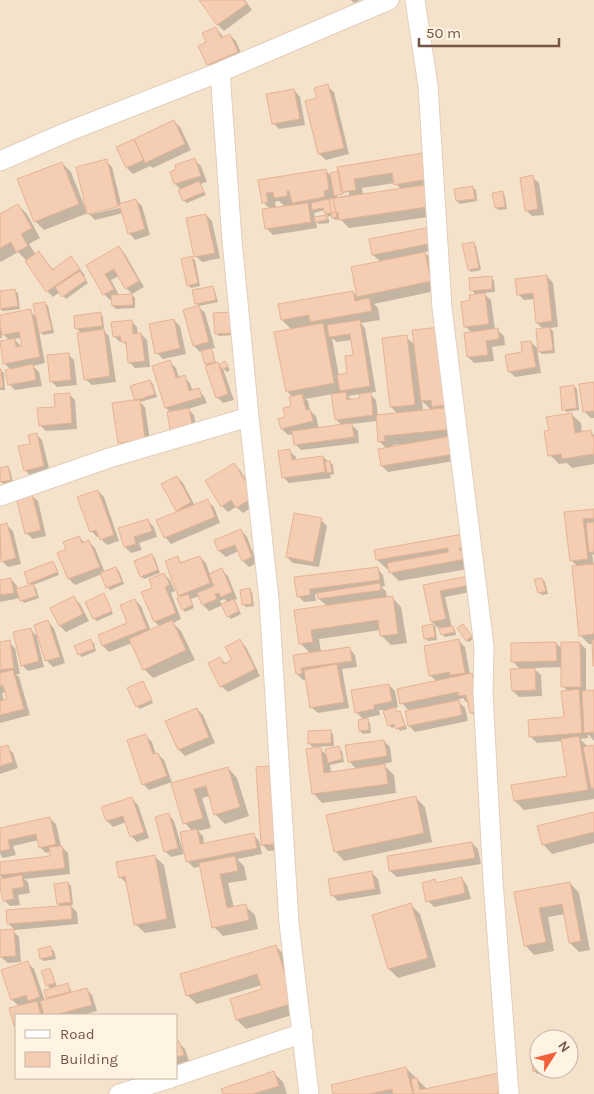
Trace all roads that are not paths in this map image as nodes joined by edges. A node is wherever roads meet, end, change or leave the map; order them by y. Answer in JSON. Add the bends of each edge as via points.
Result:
{"nodes":[{"id":1,"x":389,"y":0,"type":"edge"},
{"id":2,"x":416,"y":0,"type":"edge"},
{"id":3,"x":220,"y":72,"type":"junction"},
{"id":4,"x":0,"y":161,"type":"edge"},
{"id":5,"x":249,"y":417,"type":"junction"},
{"id":6,"x":0,"y":496,"type":"edge"},
{"id":7,"x":303,"y":1034,"type":"junction"},
{"id":8,"x":178,"y":1075,"type":"edge"},
{"id":9,"x":168,"y":1079,"type":"edge"},
{"id":10,"x":119,"y":1094,"type":"edge"},
{"id":11,"x":309,"y":1094,"type":"edge"},
{"id":12,"x":509,"y":1094,"type":"edge"}],
"edges":[{"from":1,"to":3,"type":"street"},
{"from":2,"to":12,"type":"street","via":[[428,86],[442,308],[484,647],[483,692],[493,881]]},
{"from":3,"to":4,"type":"street"},
{"from":3,"to":5,"type":"street"},
{"from":5,"to":6,"type":"street","via":[[109,458]]},
{"from":5,"to":7,"type":"street","via":[[269,599],[290,923]]},
{"from":7,"to":8,"type":"street"},
{"from":7,"to":11,"type":"street"},
{"from":9,"to":10,"type":"street"}]}
